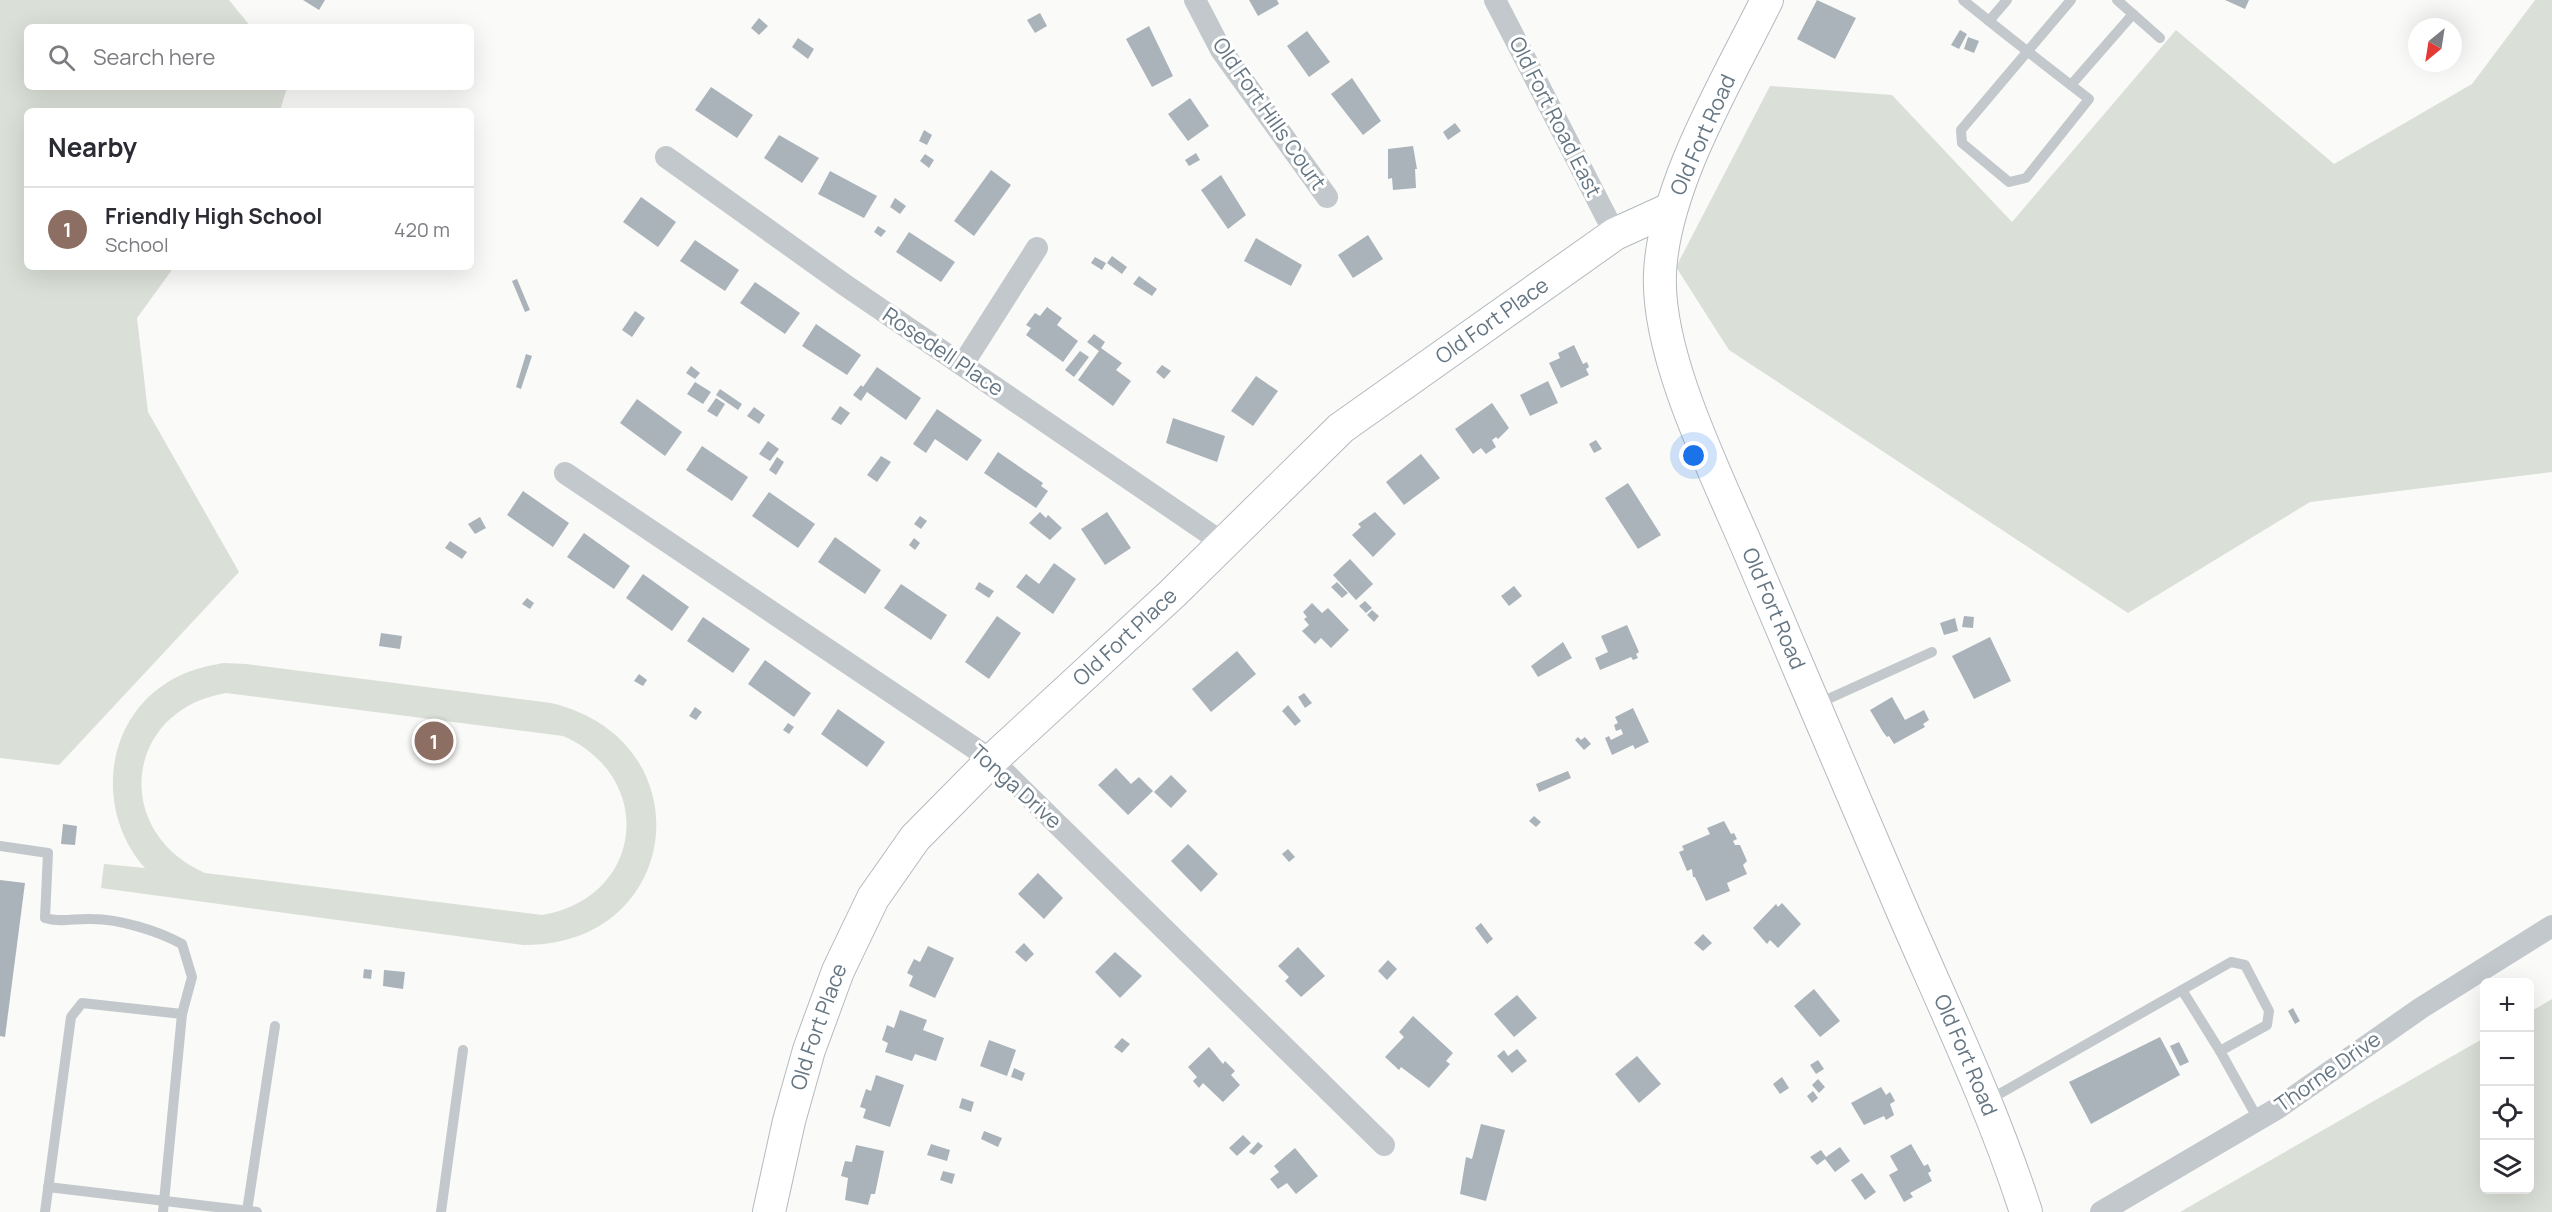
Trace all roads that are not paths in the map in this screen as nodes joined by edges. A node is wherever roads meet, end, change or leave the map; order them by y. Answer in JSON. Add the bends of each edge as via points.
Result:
{"nodes":[{"id":1,"x":1195,"y":0,"type":"edge"},
{"id":2,"x":1495,"y":0,"type":"edge"},
{"id":3,"x":1767,"y":0,"type":"edge"},
{"id":4,"x":1964,"y":0,"type":"edge"},
{"id":5,"x":2007,"y":0,"type":"edge"},
{"id":6,"x":2071,"y":0,"type":"edge"},
{"id":7,"x":2117,"y":0,"type":"edge"},
{"id":8,"x":2133,"y":14,"type":"junction"},
{"id":9,"x":1989,"y":21,"type":"junction"},
{"id":10,"x":2160,"y":38,"type":"dead end"},
{"id":11,"x":2027,"y":50,"type":"junction"},
{"id":12,"x":2071,"y":85,"type":"junction"},
{"id":13,"x":666,"y":157,"type":"dead end"},
{"id":14,"x":1327,"y":196,"type":"dead end"},
{"id":15,"x":1671,"y":209,"type":"junction"},
{"id":16,"x":1615,"y":234,"type":"junction"},
{"id":17,"x":1037,"y":248,"type":"dead end"},
{"id":18,"x":963,"y":364,"type":"junction"},
{"id":19,"x":565,"y":473,"type":"dead end"},
{"id":20,"x":1223,"y":543,"type":"junction"},
{"id":21,"x":1932,"y":652,"type":"dead end"},
{"id":22,"x":1814,"y":705,"type":"junction"},
{"id":23,"x":992,"y":760,"type":"junction"},
{"id":24,"x":0,"y":846,"type":"edge"},
{"id":25,"x":2552,"y":926,"type":"edge"},
{"id":26,"x":2182,"y":990,"type":"junction"},
{"id":27,"x":182,"y":1014,"type":"junction"},
{"id":28,"x":275,"y":1026,"type":"dead end"},
{"id":29,"x":463,"y":1050,"type":"dead end"},
{"id":30,"x":2220,"y":1051,"type":"junction"},
{"id":31,"x":1984,"y":1103,"type":"junction"},
{"id":32,"x":2258,"y":1119,"type":"junction"},
{"id":33,"x":1384,"y":1145,"type":"dead end"},
{"id":34,"x":48,"y":1186,"type":"junction"},
{"id":35,"x":164,"y":1206,"type":"edge"},
{"id":36,"x":252,"y":1211,"type":"edge"},
{"id":37,"x":45,"y":1212,"type":"edge"},
{"id":38,"x":441,"y":1212,"type":"edge"},
{"id":39,"x":769,"y":1212,"type":"edge"},
{"id":40,"x":2026,"y":1212,"type":"edge"},
{"id":41,"x":2101,"y":1212,"type":"edge"}],
"edges":[{"from":1,"to":14,"type":"street","name":"Old Fort Hills Court","via":[[1221,51]]},
{"from":2,"to":16,"type":"street","name":"Old Fort Road East"},
{"from":3,"to":15,"type":"street","name":"Old Fort Road","via":[[1687,166]]},
{"from":4,"to":9,"type":"lane"},
{"from":5,"to":9,"type":"lane"},
{"from":6,"to":11,"type":"lane"},
{"from":7,"to":8,"type":"lane"},
{"from":8,"to":10,"type":"lane"},
{"from":8,"to":12,"type":"lane"},
{"from":9,"to":11,"type":"lane"},
{"from":11,"to":12,"type":"lane"},
{"from":11,"to":12,"type":"lane","via":[[1961,130],[1962,144],[2009,182],[2026,178],[2089,99]]},
{"from":13,"to":18,"type":"street","name":"Rosedell Place"},
{"from":15,"to":16,"type":"street","name":"Old Fort Place"},
{"from":15,"to":22,"type":"street","name":"Old Fort Road","via":[[1660,272],[1662,314],[1670,352],[1691,412]]},
{"from":16,"to":20,"type":"street","name":"Old Fort Place","via":[[1341,428]]},
{"from":17,"to":18,"type":"street"},
{"from":18,"to":20,"type":"street","name":"Rosedell Place"},
{"from":19,"to":23,"type":"street","name":"Tonga Drive"},
{"from":20,"to":23,"type":"street","name":"Old Fort Place"},
{"from":21,"to":22,"type":"lane"},
{"from":22,"to":31,"type":"street","name":"Old Fort Road"},
{"from":23,"to":33,"type":"street","name":"Tonga Drive"},
{"from":23,"to":39,"type":"street","name":"Old Fort Place","via":[[915,838],[873,898],[838,971],[808,1050]]},
{"from":24,"to":27,"type":"lane","via":[[48,854],[45,918],[94,919],[160,933],[182,944],[192,977]]},
{"from":25,"to":32,"type":"street","name":"Thorne Drive","via":[[2421,1008]]},
{"from":26,"to":30,"type":"lane"},
{"from":26,"to":30,"type":"lane","via":[[2231,962],[2245,964],[2270,1011],[2267,1025]]},
{"from":26,"to":31,"type":"lane"},
{"from":27,"to":34,"type":"lane","via":[[82,1003],[71,1017]]},
{"from":27,"to":35,"type":"lane"},
{"from":28,"to":36,"type":"lane"},
{"from":29,"to":38,"type":"lane"},
{"from":30,"to":32,"type":"lane"},
{"from":31,"to":40,"type":"street","name":"Old Fort Road"},
{"from":32,"to":41,"type":"street","name":"Thorne Drive"},
{"from":34,"to":35,"type":"lane"},
{"from":34,"to":37,"type":"lane"},
{"from":35,"to":36,"type":"lane"}]}
